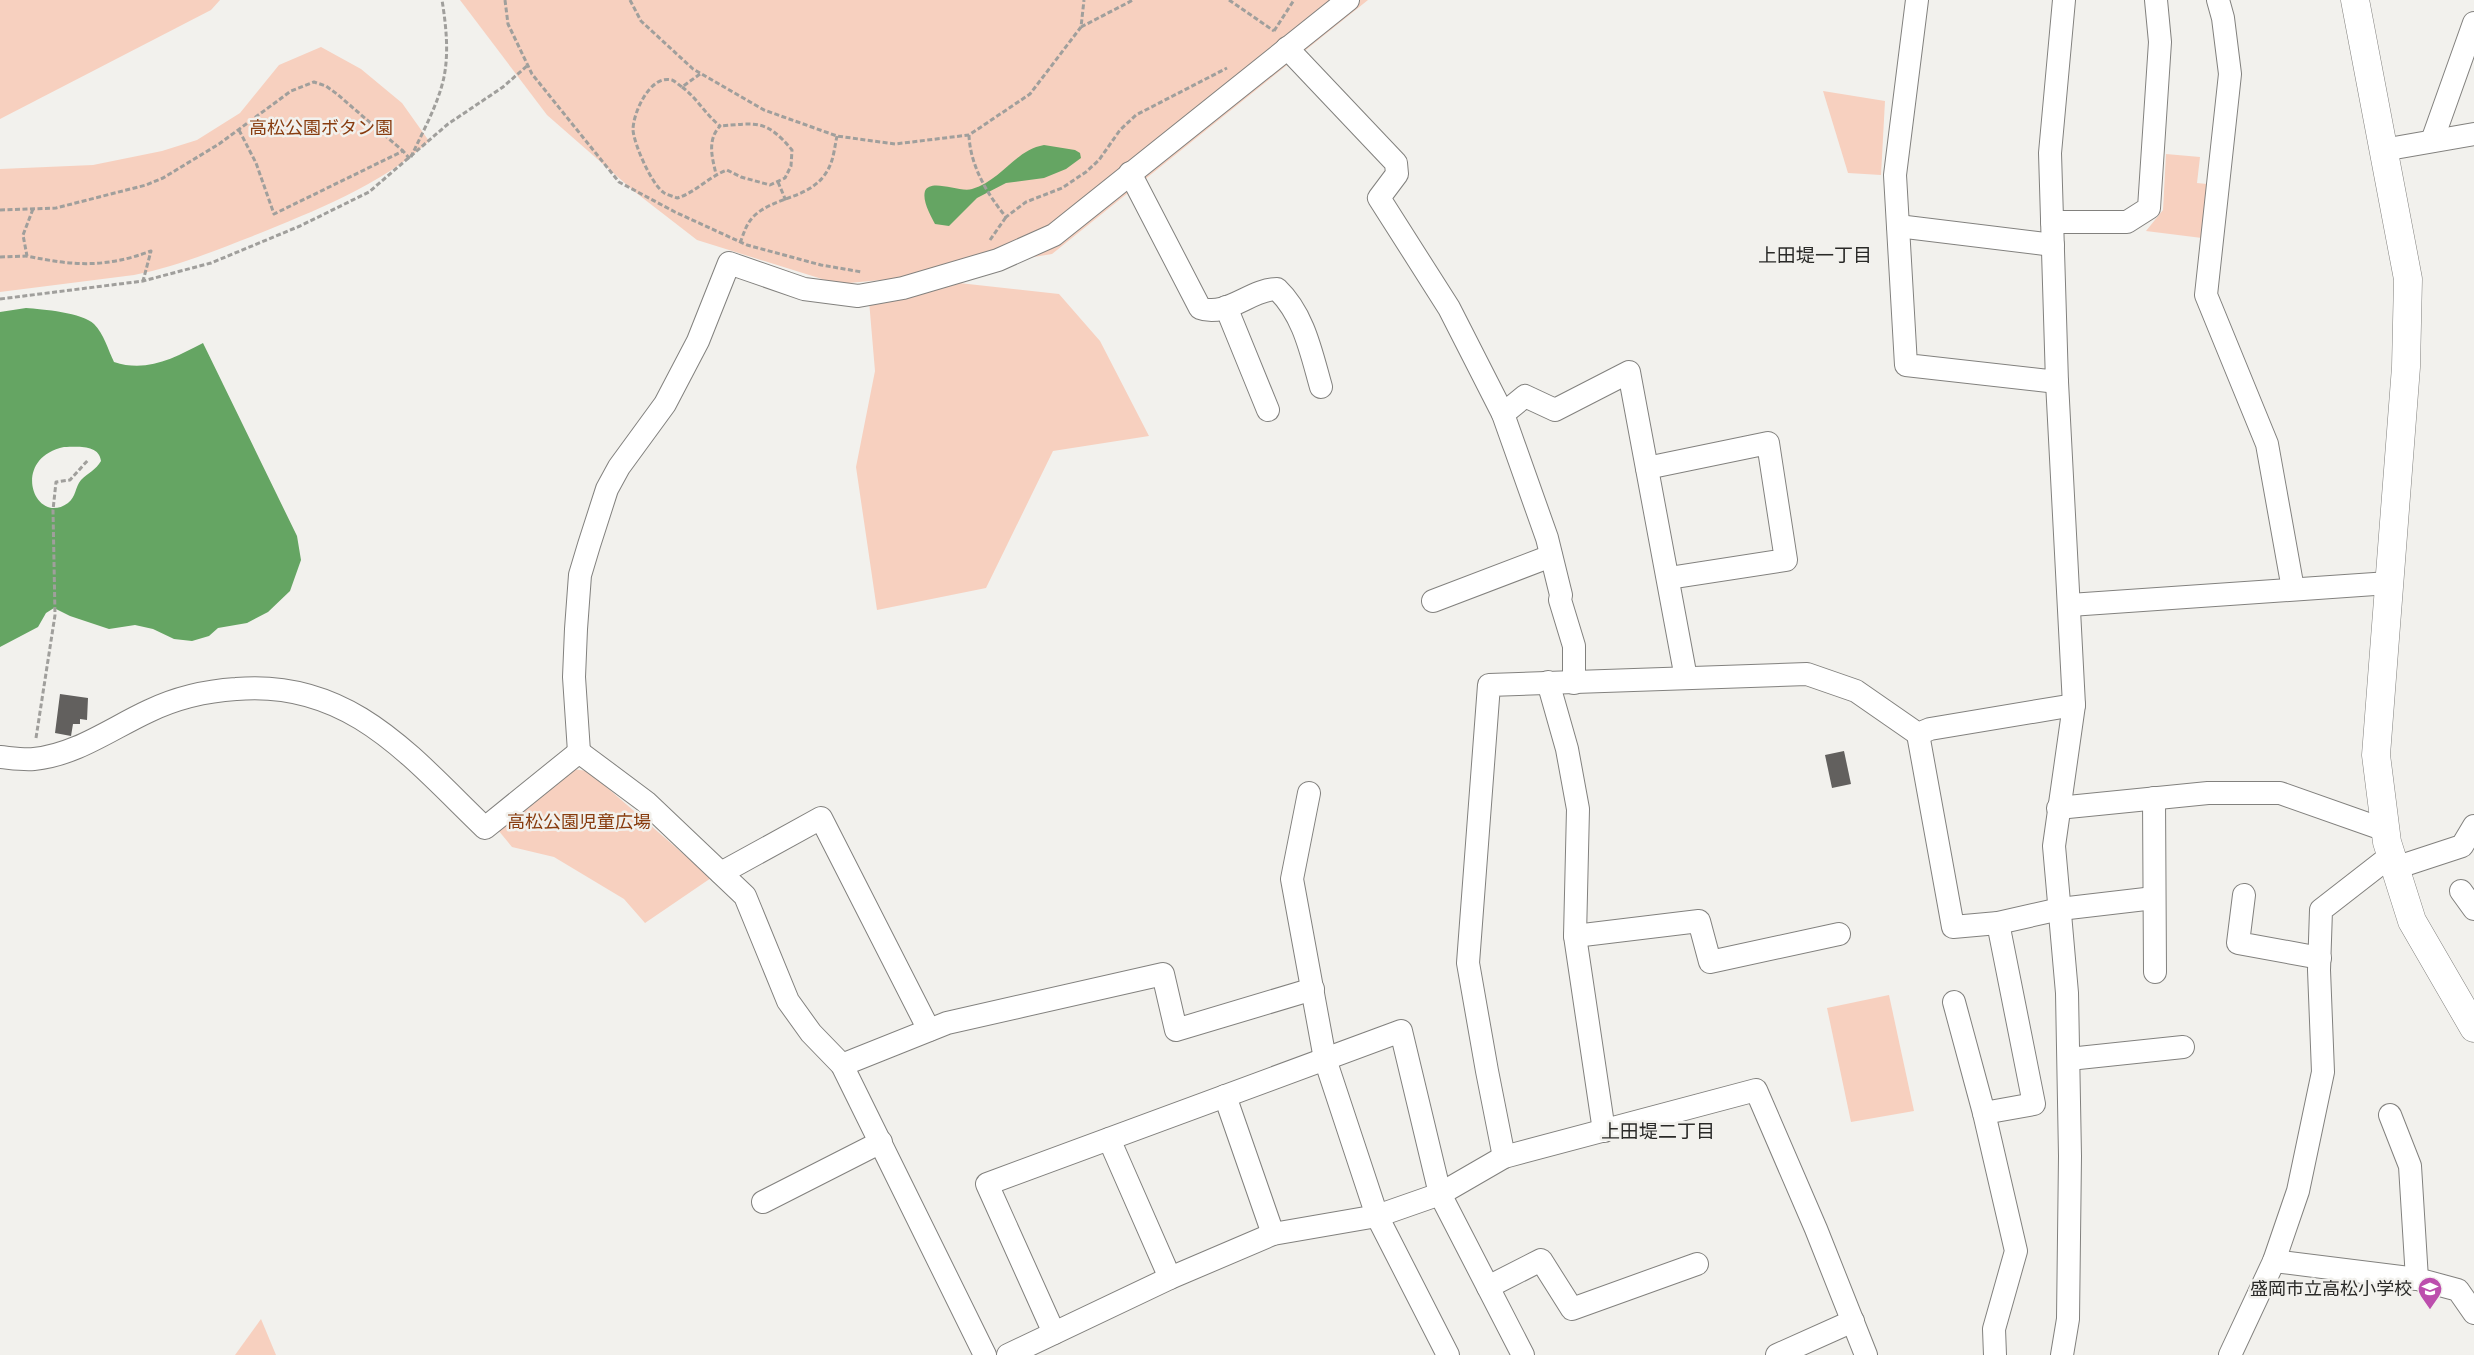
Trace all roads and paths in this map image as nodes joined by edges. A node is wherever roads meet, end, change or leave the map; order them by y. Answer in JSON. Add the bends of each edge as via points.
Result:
{"nodes":[{"id":1,"x":442,"y":0,"type":"edge"},
{"id":2,"x":505,"y":0,"type":"edge"},
{"id":3,"x":630,"y":0,"type":"edge"},
{"id":4,"x":1084,"y":0,"type":"edge"},
{"id":5,"x":1133,"y":0,"type":"edge"},
{"id":6,"x":1229,"y":0,"type":"edge"},
{"id":7,"x":1294,"y":0,"type":"edge"},
{"id":8,"x":1348,"y":0,"type":"edge"},
{"id":9,"x":1917,"y":0,"type":"edge"},
{"id":10,"x":2064,"y":0,"type":"edge"},
{"id":11,"x":2156,"y":0,"type":"edge"},
{"id":12,"x":2218,"y":0,"type":"edge"},
{"id":13,"x":2355,"y":0,"type":"edge"},
{"id":14,"x":2474,"y":23,"type":"edge"},
{"id":15,"x":1081,"y":27,"type":"junction"},
{"id":16,"x":1278,"y":37,"type":"junction"},
{"id":17,"x":528,"y":65,"type":"junction"},
{"id":18,"x":1231,"y":65,"type":"dead end"},
{"id":19,"x":700,"y":74,"type":"junction"},
{"id":20,"x":682,"y":87,"type":"junction"},
{"id":21,"x":720,"y":126,"type":"junction"},
{"id":22,"x":239,"y":130,"type":"junction"},
{"id":23,"x":2474,"y":134,"type":"edge"},
{"id":24,"x":968,"y":135,"type":"junction"},
{"id":25,"x":837,"y":136,"type":"junction"},
{"id":26,"x":2432,"y":141,"type":"junction"},
{"id":27,"x":2383,"y":150,"type":"junction"},
{"id":28,"x":403,"y":151,"type":"junction"},
{"id":29,"x":410,"y":159,"type":"junction"},
{"id":30,"x":1130,"y":173,"type":"junction"},
{"id":31,"x":716,"y":174,"type":"junction"},
{"id":32,"x":778,"y":182,"type":"junction"},
{"id":33,"x":786,"y":201,"type":"junction"},
{"id":34,"x":33,"y":209,"type":"junction"},
{"id":35,"x":0,"y":210,"type":"edge"},
{"id":36,"x":1006,"y":218,"type":"junction"},
{"id":37,"x":2052,"y":222,"type":"junction"},
{"id":38,"x":1898,"y":226,"type":"junction"},
{"id":39,"x":741,"y":242,"type":"junction"},
{"id":40,"x":2053,"y":245,"type":"junction"},
{"id":41,"x":984,"y":246,"type":"dead end"},
{"id":42,"x":26,"y":256,"type":"junction"},
{"id":43,"x":0,"y":257,"type":"edge"},
{"id":44,"x":864,"y":273,"type":"dead end"},
{"id":45,"x":143,"y":281,"type":"junction"},
{"id":46,"x":0,"y":299,"type":"edge"},
{"id":47,"x":1226,"y":307,"type":"junction"},
{"id":48,"x":2057,"y":382,"type":"junction"},
{"id":49,"x":1321,"y":387,"type":"dead end"},
{"id":50,"x":1268,"y":410,"type":"dead end"},
{"id":51,"x":1503,"y":414,"type":"junction"},
{"id":52,"x":88,"y":460,"type":"dead end"},
{"id":53,"x":1647,"y":468,"type":"junction"},
{"id":54,"x":1551,"y":556,"type":"junction"},
{"id":55,"x":1669,"y":578,"type":"junction"},
{"id":56,"x":2389,"y":583,"type":"junction"},
{"id":57,"x":2293,"y":590,"type":"junction"},
{"id":58,"x":1433,"y":601,"type":"dead end"},
{"id":59,"x":2070,"y":605,"type":"junction"},
{"id":60,"x":1686,"y":678,"type":"junction"},
{"id":61,"x":1548,"y":682,"type":"junction"},
{"id":62,"x":1574,"y":683,"type":"junction"},
{"id":63,"x":2074,"y":705,"type":"junction"},
{"id":64,"x":1918,"y":734,"type":"junction"},
{"id":65,"x":579,"y":752,"type":"junction"},
{"id":66,"x":0,"y":757,"type":"edge"},
{"id":67,"x":33,"y":759,"type":"junction"},
{"id":68,"x":1310,"y":793,"type":"dead end"},
{"id":69,"x":2154,"y":798,"type":"junction"},
{"id":70,"x":2058,"y":808,"type":"junction"},
{"id":71,"x":2385,"y":830,"type":"junction"},
{"id":72,"x":2472,"y":835,"type":"edge"},
{"id":73,"x":2390,"y":864,"type":"junction"},
{"id":74,"x":721,"y":873,"type":"junction"},
{"id":75,"x":2461,"y":891,"type":"dead end"},
{"id":76,"x":2244,"y":895,"type":"dead end"},
{"id":77,"x":2154,"y":898,"type":"junction"},
{"id":78,"x":2060,"y":909,"type":"junction"},
{"id":79,"x":2474,"y":909,"type":"edge"},
{"id":80,"x":1998,"y":923,"type":"junction"},
{"id":81,"x":1839,"y":934,"type":"dead end"},
{"id":82,"x":1575,"y":936,"type":"junction"},
{"id":83,"x":2320,"y":958,"type":"junction"},
{"id":84,"x":2155,"y":972,"type":"dead end"},
{"id":85,"x":1312,"y":989,"type":"junction"},
{"id":86,"x":1954,"y":1002,"type":"dead end"},
{"id":87,"x":2474,"y":1028,"type":"edge"},
{"id":88,"x":929,"y":1030,"type":"junction"},
{"id":89,"x":2183,"y":1047,"type":"dead end"},
{"id":90,"x":1325,"y":1059,"type":"junction"},
{"id":91,"x":2069,"y":1060,"type":"junction"},
{"id":92,"x":842,"y":1065,"type":"junction"},
{"id":93,"x":1224,"y":1096,"type":"junction"},
{"id":94,"x":2070,"y":1101,"type":"junction"},
{"id":95,"x":2034,"y":1104,"type":"junction"},
{"id":96,"x":1984,"y":1113,"type":"junction"},
{"id":97,"x":2390,"y":1115,"type":"dead end"},
{"id":98,"x":1604,"y":1130,"type":"junction"},
{"id":99,"x":1109,"y":1139,"type":"junction"},
{"id":100,"x":881,"y":1142,"type":"junction"},
{"id":101,"x":1504,"y":1157,"type":"junction"},
{"id":102,"x":1440,"y":1194,"type":"junction"},
{"id":103,"x":763,"y":1202,"type":"dead end"},
{"id":104,"x":1377,"y":1216,"type":"junction"},
{"id":105,"x":1273,"y":1234,"type":"junction"},
{"id":106,"x":2274,"y":1261,"type":"junction"},
{"id":107,"x":1697,"y":1264,"type":"dead end"},
{"id":108,"x":1170,"y":1278,"type":"junction"},
{"id":109,"x":2417,"y":1279,"type":"junction"},
{"id":110,"x":1488,"y":1287,"type":"junction"},
{"id":111,"x":2474,"y":1313,"type":"edge"},
{"id":112,"x":1852,"y":1321,"type":"junction"},
{"id":113,"x":1054,"y":1333,"type":"junction"},
{"id":114,"x":985,"y":1355,"type":"edge"},
{"id":115,"x":1008,"y":1355,"type":"edge"},
{"id":116,"x":1448,"y":1355,"type":"edge"},
{"id":117,"x":1523,"y":1355,"type":"edge"},
{"id":118,"x":1777,"y":1355,"type":"edge"},
{"id":119,"x":1866,"y":1355,"type":"edge"},
{"id":120,"x":1995,"y":1355,"type":"edge"},
{"id":121,"x":2062,"y":1355,"type":"edge"},
{"id":122,"x":2230,"y":1355,"type":"edge"}],
"edges":[{"from":1,"to":29,"type":"path","via":[[446,47],[444,77]]},
{"from":2,"to":17,"type":"path","via":[[508,24]]},
{"from":3,"to":19,"type":"path","via":[[641,21]]},
{"from":4,"to":15,"type":"path"},
{"from":5,"to":15,"type":"path"},
{"from":6,"to":16,"type":"path"},
{"from":7,"to":16,"type":"path"},
{"from":8,"to":16,"type":"street"},
{"from":9,"to":38,"type":"street","via":[[1895,175]]},
{"from":10,"to":37,"type":"street","via":[[2050,153]]},
{"from":11,"to":37,"type":"street","via":[[2160,42],[2149,208],[2126,222]]},
{"from":12,"to":57,"type":"street","via":[[2224,18],[2230,74],[2206,295],[2267,444]]},
{"from":13,"to":27,"type":"street"},
{"from":14,"to":26,"type":"street"},
{"from":15,"to":24,"type":"path","via":[[1030,94]]},
{"from":16,"to":30,"type":"street"},
{"from":16,"to":51,"type":"street","via":[[1396,163],[1397,174],[1379,198],[1449,308]]},
{"from":17,"to":29,"type":"path","via":[[503,87],[448,124]]},
{"from":17,"to":39,"type":"path","via":[[620,182]]},
{"from":18,"to":36,"type":"path","via":[[1136,115],[1086,172],[1062,188],[1026,202]]},
{"from":19,"to":20,"type":"path"},
{"from":19,"to":25,"type":"path","via":[[764,110]]},
{"from":20,"to":21,"type":"path"},
{"from":20,"to":31,"type":"path","via":[[671,80],[665,81],[643,96],[633,129],[636,142],[662,192],[677,198],[688,195]]},
{"from":21,"to":31,"type":"path","via":[[715,130],[711,148]]},
{"from":21,"to":32,"type":"path","via":[[746,122],[768,127],[781,136],[792,150],[791,166],[785,178]]},
{"from":22,"to":28,"type":"path","via":[[291,91],[314,82],[337,94]]},
{"from":22,"to":28,"type":"path","via":[[256,163],[274,214]]},
{"from":22,"to":34,"type":"path","via":[[197,158],[146,185],[56,208]]},
{"from":23,"to":26,"type":"street"},
{"from":24,"to":25,"type":"path","via":[[894,144]]},
{"from":24,"to":36,"type":"path","via":[[979,175],[993,202]]},
{"from":25,"to":33,"type":"path","via":[[831,164],[820,179],[803,194]]},
{"from":26,"to":27,"type":"street"},
{"from":27,"to":56,"type":"street","via":[[2408,279],[2406,367]]},
{"from":28,"to":29,"type":"path"},
{"from":29,"to":45,"type":"path","via":[[369,192],[300,226],[211,263]]},
{"from":30,"to":47,"type":"street","via":[[1200,308],[1208,311]]},
{"from":30,"to":65,"type":"street","via":[[1054,236],[998,260],[903,288],[858,296],[804,289],[729,263],[698,341],[666,404],[619,467],[607,489],[589,545],[580,575],[576,629],[574,677]]},
{"from":31,"to":32,"type":"path","via":[[728,170],[754,182],[770,185]]},
{"from":32,"to":33,"type":"path"},
{"from":33,"to":39,"type":"path","via":[[769,205],[754,216],[744,230]]},
{"from":34,"to":35,"type":"path"},
{"from":34,"to":42,"type":"path","via":[[23,235]]},
{"from":36,"to":41,"type":"path"},
{"from":37,"to":40,"type":"street"},
{"from":38,"to":40,"type":"street"},
{"from":38,"to":48,"type":"street","via":[[1906,364]]},
{"from":39,"to":44,"type":"path","via":[[806,262]]},
{"from":40,"to":48,"type":"street"},
{"from":42,"to":43,"type":"path"},
{"from":42,"to":45,"type":"path","via":[[64,264],[88,264],[128,260],[151,251]]},
{"from":45,"to":46,"type":"path"},
{"from":47,"to":49,"type":"street","via":[[1268,289],[1277,289],[1306,333]]},
{"from":47,"to":50,"type":"street"},
{"from":48,"to":59,"type":"street"},
{"from":51,"to":53,"type":"street","via":[[1525,396],[1555,410],[1629,372]]},
{"from":51,"to":54,"type":"street"},
{"from":52,"to":67,"type":"path","via":[[70,480],[56,482],[53,510],[54,615]]},
{"from":53,"to":55,"type":"street"},
{"from":53,"to":55,"type":"street","via":[[1768,444],[1786,560]]},
{"from":54,"to":58,"type":"street"},
{"from":54,"to":62,"type":"street","via":[[1574,646]]},
{"from":55,"to":60,"type":"street"},
{"from":56,"to":57,"type":"street"},
{"from":56,"to":71,"type":"street","via":[[2376,755]]},
{"from":57,"to":59,"type":"street"},
{"from":59,"to":63,"type":"street"},
{"from":60,"to":62,"type":"street"},
{"from":60,"to":64,"type":"street","via":[[1807,674],[1856,691]]},
{"from":61,"to":62,"type":"street"},
{"from":61,"to":82,"type":"street","via":[[1567,749],[1578,809]]},
{"from":61,"to":101,"type":"street","via":[[1489,685],[1468,963]]},
{"from":63,"to":64,"type":"street","via":[[1930,729]]},
{"from":63,"to":70,"type":"street"},
{"from":64,"to":80,"type":"street","via":[[1953,927]]},
{"from":65,"to":67,"type":"street","via":[[485,828],[384,733],[348,710],[299,692],[263,686],[201,692],[168,702],[70,751]]},
{"from":65,"to":74,"type":"street","via":[[646,802]]},
{"from":66,"to":67,"type":"street"},
{"from":68,"to":85,"type":"street","via":[[1292,880]]},
{"from":69,"to":70,"type":"street"},
{"from":69,"to":71,"type":"street","via":[[2208,792],[2280,793]]},
{"from":69,"to":77,"type":"street"},
{"from":70,"to":78,"type":"street","via":[[2054,846]]},
{"from":71,"to":73,"type":"street"},
{"from":72,"to":73,"type":"street","via":[[2462,846]]},
{"from":73,"to":83,"type":"street","via":[[2321,910]]},
{"from":73,"to":87,"type":"street","via":[[2412,921]]},
{"from":74,"to":88,"type":"street","via":[[821,818]]},
{"from":74,"to":92,"type":"street","via":[[745,896],[788,1001],[811,1033]]},
{"from":75,"to":79,"type":"street"},
{"from":76,"to":83,"type":"street","via":[[2238,944]]},
{"from":77,"to":78,"type":"street"},
{"from":77,"to":84,"type":"street"},
{"from":78,"to":80,"type":"street"},
{"from":78,"to":91,"type":"street"},
{"from":80,"to":95,"type":"street"},
{"from":81,"to":82,"type":"street","via":[[1710,962],[1699,921]]},
{"from":82,"to":98,"type":"street"},
{"from":83,"to":106,"type":"street","via":[[2323,1072],[2298,1191]]},
{"from":85,"to":88,"type":"street","via":[[1176,1030],[1163,974],[947,1023]]},
{"from":85,"to":90,"type":"street"},
{"from":86,"to":96,"type":"street"},
{"from":88,"to":92,"type":"street"},
{"from":89,"to":91,"type":"street"},
{"from":90,"to":93,"type":"street"},
{"from":90,"to":102,"type":"street","via":[[1401,1031]]},
{"from":90,"to":104,"type":"street"},
{"from":91,"to":94,"type":"street"},
{"from":92,"to":100,"type":"street"},
{"from":93,"to":99,"type":"street"},
{"from":93,"to":105,"type":"street"},
{"from":94,"to":95,"type":"street"},
{"from":94,"to":121,"type":"street","via":[[2068,1319]]},
{"from":95,"to":96,"type":"street"},
{"from":96,"to":120,"type":"street","via":[[2016,1251],[1994,1330]]},
{"from":97,"to":109,"type":"street","via":[[2410,1166]]},
{"from":98,"to":101,"type":"street"},
{"from":98,"to":112,"type":"street","via":[[1756,1090]]},
{"from":99,"to":108,"type":"street"},
{"from":99,"to":113,"type":"street","via":[[987,1184]]},
{"from":100,"to":103,"type":"street"},
{"from":100,"to":114,"type":"street"},
{"from":101,"to":102,"type":"street"},
{"from":102,"to":104,"type":"street"},
{"from":102,"to":110,"type":"street"},
{"from":104,"to":105,"type":"street"},
{"from":104,"to":116,"type":"street"},
{"from":105,"to":108,"type":"street"},
{"from":106,"to":109,"type":"street"},
{"from":106,"to":122,"type":"street"},
{"from":107,"to":110,"type":"street","via":[[1572,1309],[1541,1260]]},
{"from":108,"to":113,"type":"street"},
{"from":109,"to":111,"type":"street","via":[[2458,1290]]},
{"from":110,"to":117,"type":"street"},
{"from":112,"to":118,"type":"street"},
{"from":112,"to":119,"type":"street"},
{"from":113,"to":115,"type":"street"}]}
